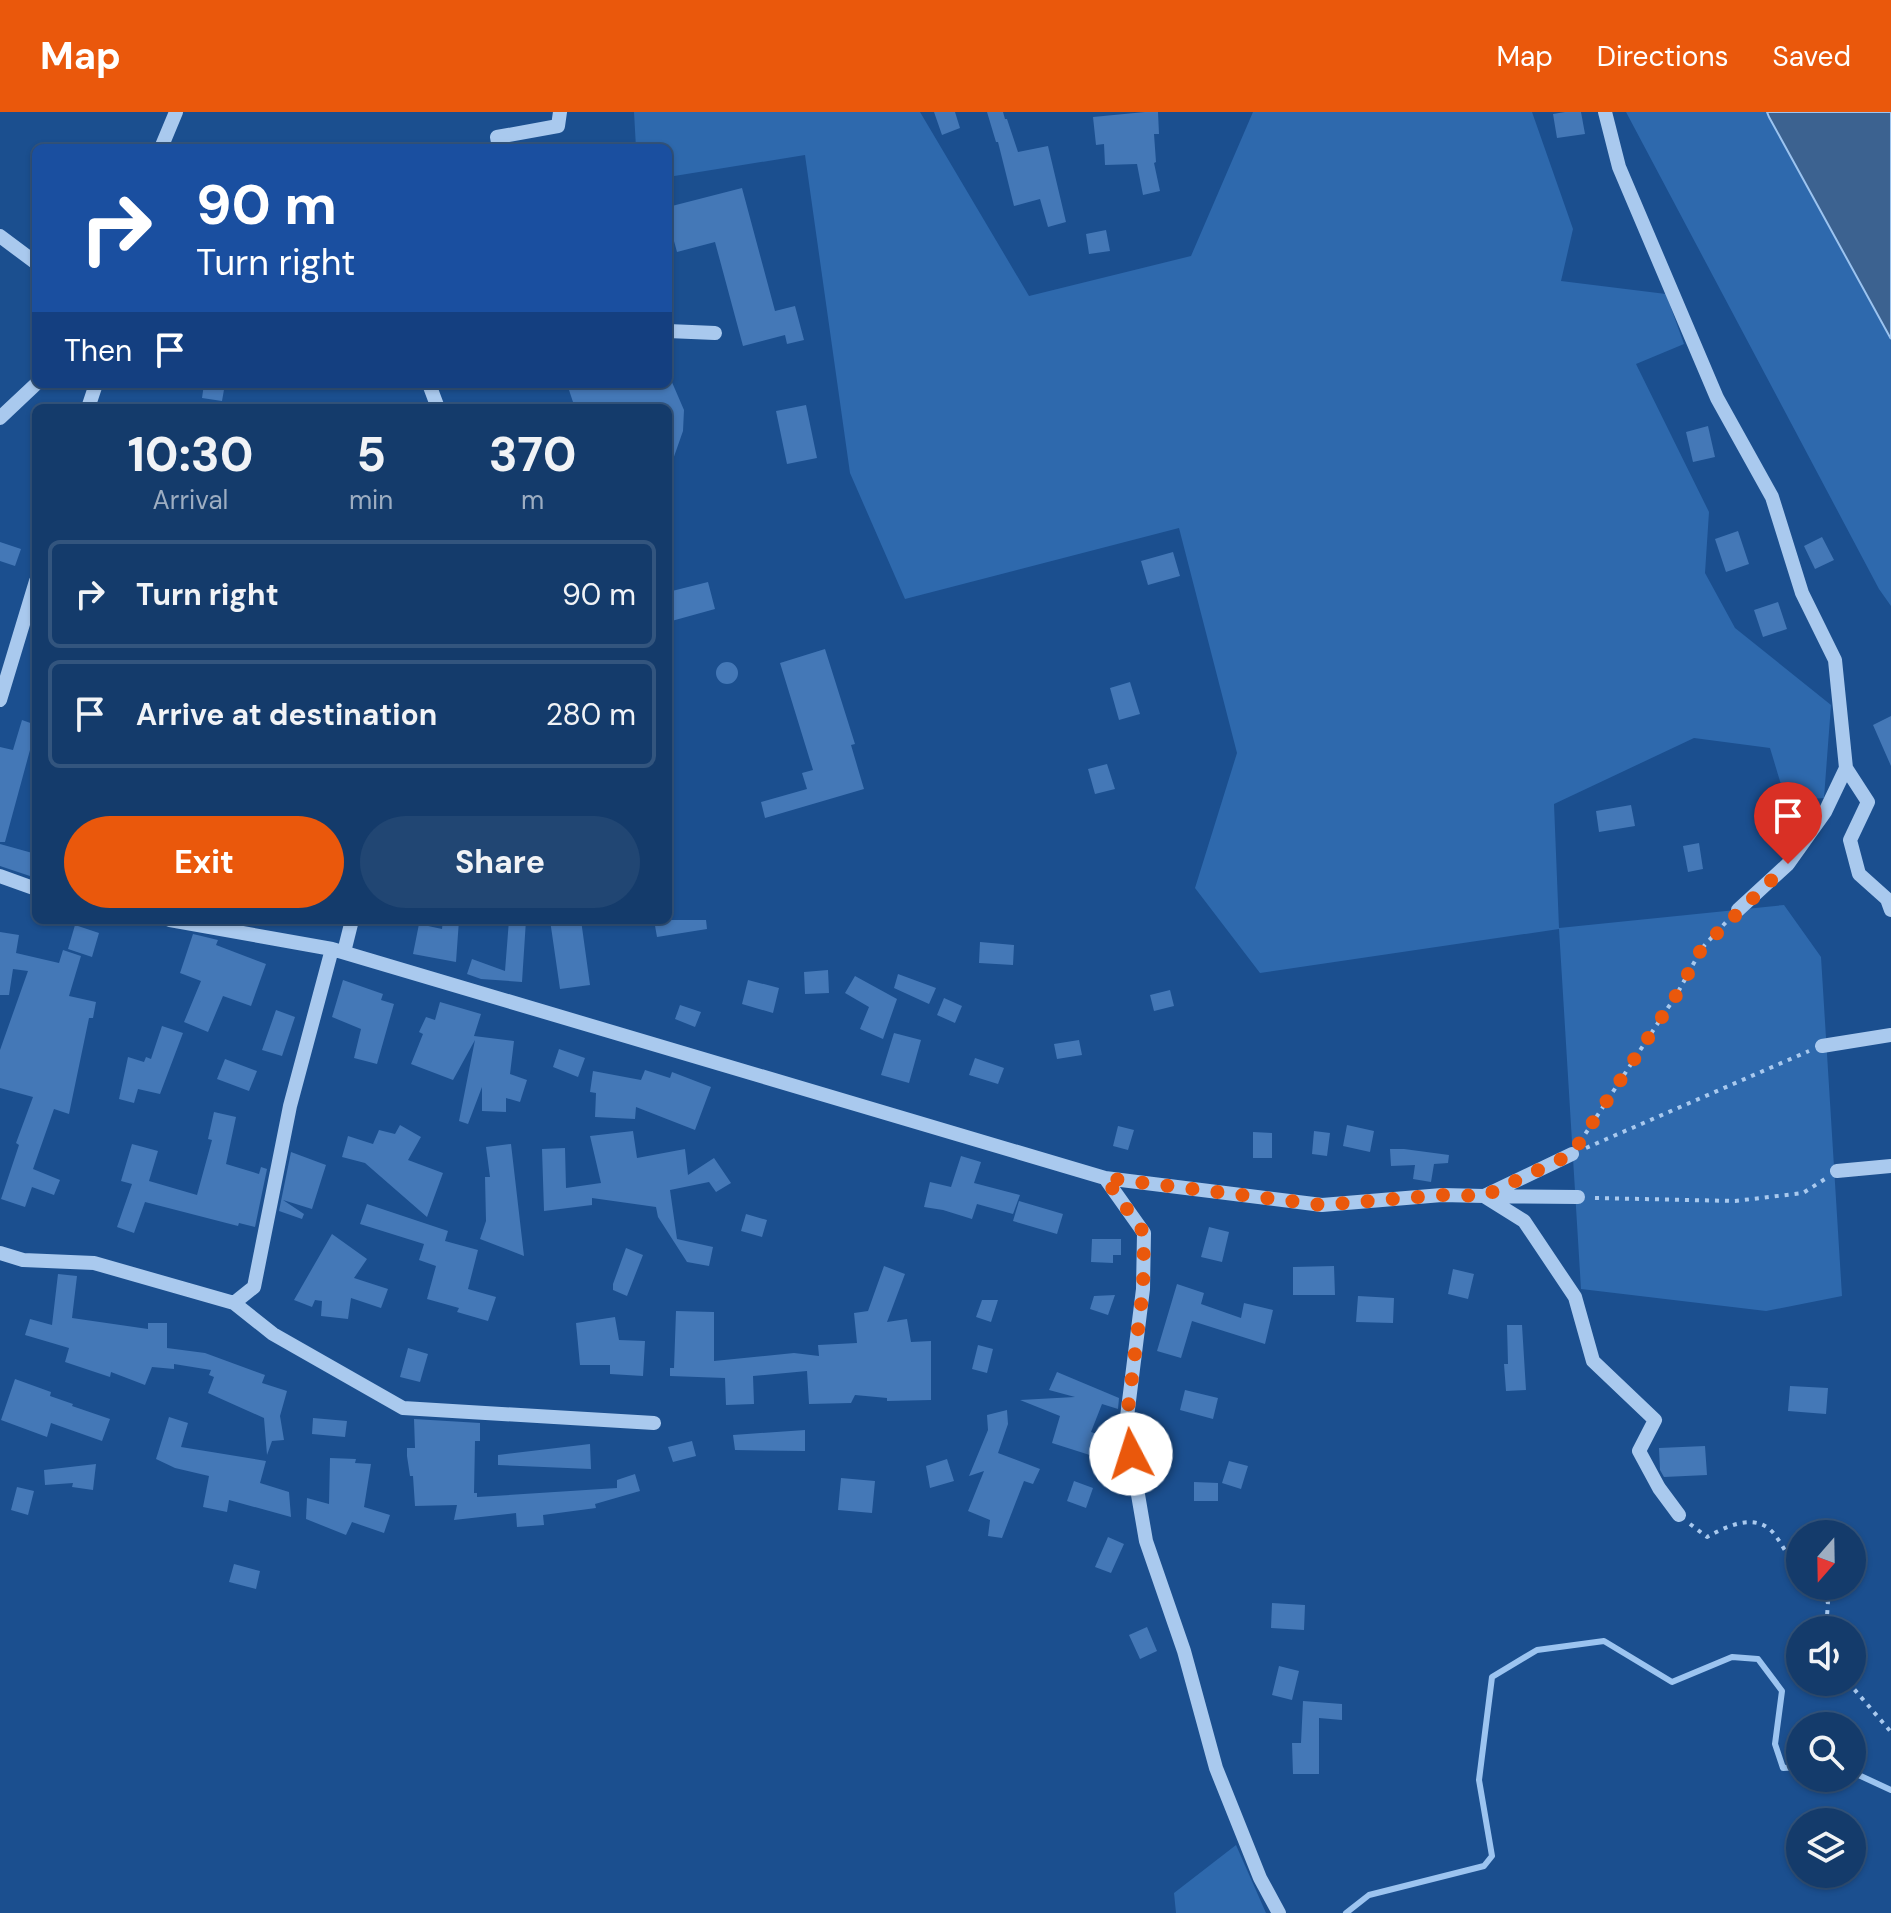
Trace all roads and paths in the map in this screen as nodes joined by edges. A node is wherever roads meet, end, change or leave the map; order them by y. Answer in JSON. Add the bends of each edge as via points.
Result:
{"nodes":[{"id":1,"x":176,"y":112,"type":"edge"},
{"id":2,"x":560,"y":112,"type":"edge"},
{"id":3,"x":1605,"y":112,"type":"edge"},
{"id":4,"x":163,"y":144,"type":"edge"},
{"id":5,"x":498,"y":144,"type":"edge"},
{"id":6,"x":0,"y":236,"type":"edge"},
{"id":7,"x":32,"y":260,"type":"edge"},
{"id":8,"x":672,"y":331,"type":"edge"},
{"id":9,"x":715,"y":333,"type":"dead end"},
{"id":10,"x":32,"y":388,"type":"edge"},
{"id":11,"x":0,"y":418,"type":"edge"},
{"id":12,"x":32,"y":594,"type":"edge"},
{"id":13,"x":0,"y":700,"type":"edge"},
{"id":14,"x":1846,"y":768,"type":"junction"},
{"id":15,"x":0,"y":876,"type":"edge"},
{"id":16,"x":32,"y":888,"type":"edge"},
{"id":17,"x":1738,"y":910,"type":"joint"},
{"id":18,"x":1891,"y":910,"type":"edge"},
{"id":19,"x":192,"y":924,"type":"edge"},
{"id":20,"x":350,"y":924,"type":"edge"},
{"id":21,"x":338,"y":950,"type":"junction"},
{"id":22,"x":1891,"y":1035,"type":"edge"},
{"id":23,"x":1822,"y":1046,"type":"joint"},
{"id":24,"x":1572,"y":1154,"type":"junction"},
{"id":25,"x":1891,"y":1166,"type":"edge"},
{"id":26,"x":1837,"y":1171,"type":"joint"},
{"id":27,"x":1105,"y":1178,"type":"junction"},
{"id":28,"x":1484,"y":1196,"type":"junction"},
{"id":29,"x":1578,"y":1197,"type":"joint"},
{"id":30,"x":0,"y":1253,"type":"edge"},
{"id":31,"x":234,"y":1303,"type":"junction"},
{"id":32,"x":654,"y":1423,"type":"dead end"},
{"id":33,"x":1679,"y":1515,"type":"joint"},
{"id":34,"x":1786,"y":1551,"type":"edge"},
{"id":35,"x":1860,"y":1696,"type":"edge"},
{"id":36,"x":1891,"y":1732,"type":"edge"},
{"id":37,"x":1279,"y":1913,"type":"edge"}],
"edges":[{"from":1,"to":4,"type":"street"},
{"from":2,"to":5,"type":"street","via":[[558,126],[497,137]]},
{"from":3,"to":14,"type":"street","via":[[1619,167],[1717,398],[1772,497],[1802,593],[1835,660]]},
{"from":6,"to":7,"type":"street"},
{"from":8,"to":9,"type":"street"},
{"from":10,"to":11,"type":"street"},
{"from":12,"to":13,"type":"street"},
{"from":14,"to":17,"type":"street","via":[[1825,812],[1788,864]]},
{"from":14,"to":18,"type":"street","via":[[1868,802],[1850,840],[1859,874],[1887,899]]},
{"from":15,"to":16,"type":"street"},
{"from":17,"to":24,"type":"path","via":[[1702,948]]},
{"from":19,"to":21,"type":"street"},
{"from":20,"to":21,"type":"street"},
{"from":21,"to":27,"type":"street"},
{"from":21,"to":31,"type":"street","via":[[290,1106],[254,1287]]},
{"from":22,"to":23,"type":"street"},
{"from":23,"to":24,"type":"path"},
{"from":24,"to":28,"type":"street"},
{"from":25,"to":26,"type":"street"},
{"from":26,"to":29,"type":"path","via":[[1803,1193],[1735,1201]]},
{"from":27,"to":28,"type":"street","via":[[1322,1205]]},
{"from":27,"to":37,"type":"street","via":[[1144,1233],[1143,1289],[1126,1425],[1146,1541],[1216,1768]]},
{"from":28,"to":29,"type":"street"},
{"from":28,"to":33,"type":"street","via":[[1524,1221],[1575,1297],[1593,1361],[1655,1420],[1639,1451]]},
{"from":30,"to":31,"type":"street","via":[[23,1260],[94,1263]]},
{"from":31,"to":32,"type":"street","via":[[273,1334],[403,1408]]},
{"from":33,"to":34,"type":"path","via":[[1707,1537],[1732,1523],[1755,1523],[1773,1532]]},
{"from":35,"to":36,"type":"path"}]}
